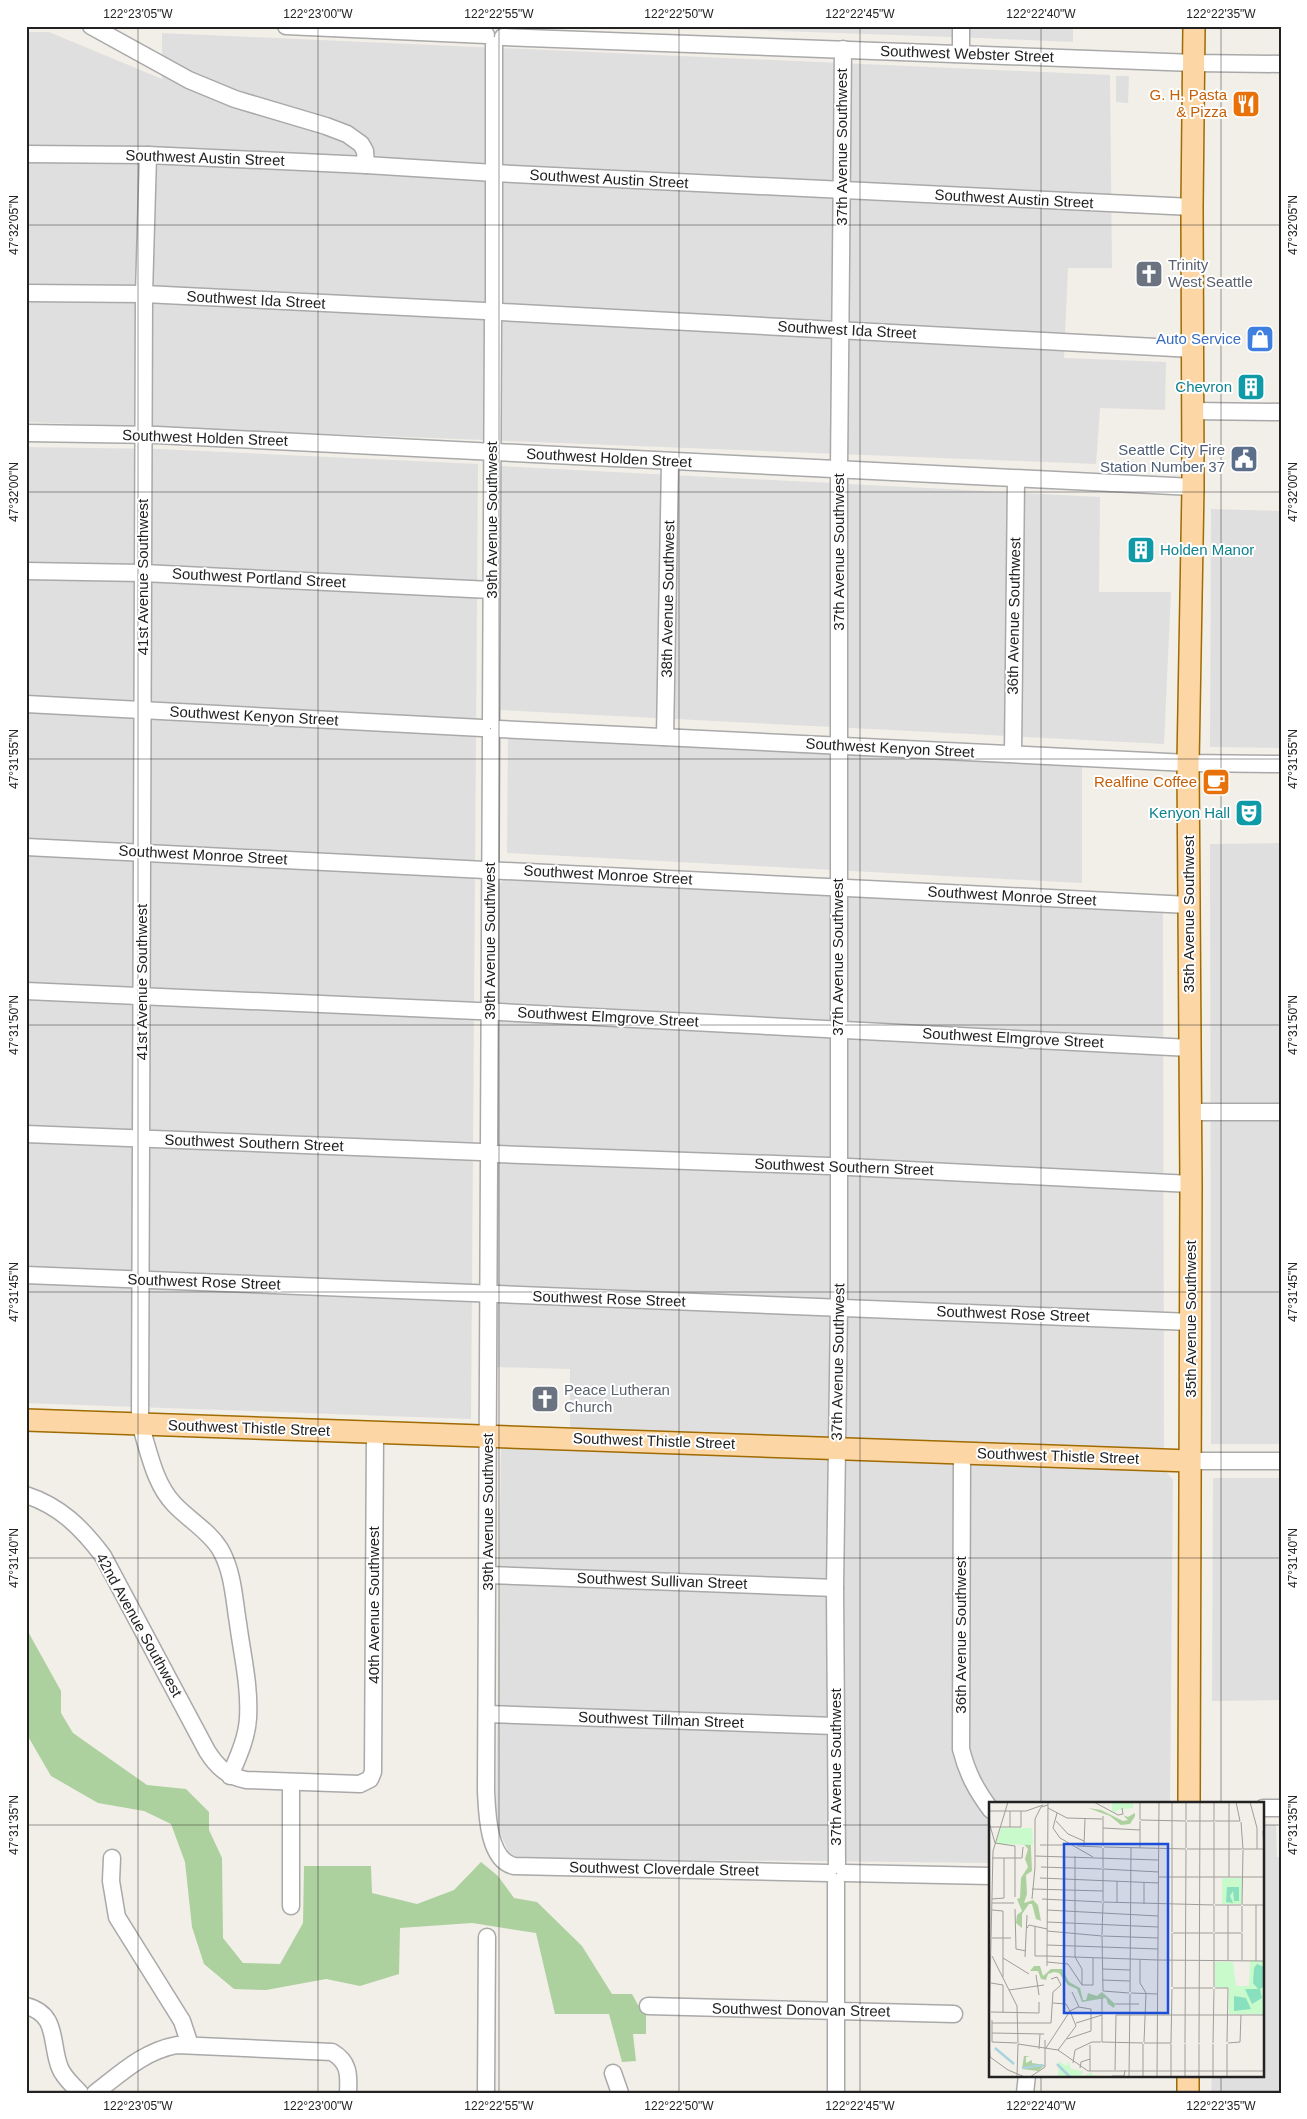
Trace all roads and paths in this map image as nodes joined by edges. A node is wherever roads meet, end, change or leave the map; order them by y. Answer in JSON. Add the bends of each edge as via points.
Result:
{"nodes":[{"id":1,"x":91,"y":26,"type":"edge"},
{"id":2,"x":286,"y":26,"type":"edge"},
{"id":3,"x":961,"y":26,"type":"edge"},
{"id":4,"x":1194,"y":26,"type":"edge"},
{"id":5,"x":494,"y":34,"type":"edge"},
{"id":6,"x":843,"y":49,"type":"junction"},
{"id":7,"x":961,"y":53,"type":"junction"},
{"id":8,"x":1194,"y":63,"type":"junction"},
{"id":9,"x":1281,"y":64,"type":"edge"},
{"id":10,"x":26,"y":154,"type":"edge"},
{"id":11,"x":148,"y":155,"type":"junction"},
{"id":12,"x":366,"y":165,"type":"junction"},
{"id":13,"x":494,"y":173,"type":"junction"},
{"id":14,"x":842,"y":191,"type":"junction"},
{"id":15,"x":1192,"y":207,"type":"junction"},
{"id":16,"x":26,"y":293,"type":"edge"},
{"id":17,"x":144,"y":294,"type":"junction"},
{"id":18,"x":493,"y":312,"type":"junction"},
{"id":19,"x":842,"y":329,"type":"junction"},
{"id":20,"x":1192,"y":349,"type":"junction"},
{"id":21,"x":1193,"y":411,"type":"junction"},
{"id":22,"x":1281,"y":412,"type":"edge"},
{"id":23,"x":26,"y":433,"type":"edge"},
{"id":24,"x":144,"y":434,"type":"junction"},
{"id":25,"x":493,"y":451,"type":"junction"},
{"id":26,"x":670,"y":462,"type":"junction"},
{"id":27,"x":839,"y":470,"type":"junction"},
{"id":28,"x":1016,"y":479,"type":"junction"},
{"id":29,"x":1192,"y":487,"type":"junction"},
{"id":30,"x":26,"y":571,"type":"edge"},
{"id":31,"x":143,"y":573,"type":"junction"},
{"id":32,"x":492,"y":590,"type":"junction"},
{"id":33,"x":26,"y":704,"type":"edge"},
{"id":34,"x":142,"y":710,"type":"junction"},
{"id":35,"x":491,"y":728,"type":"junction"},
{"id":36,"x":665,"y":737,"type":"junction"},
{"id":37,"x":839,"y":745,"type":"junction"},
{"id":38,"x":1013,"y":753,"type":"junction"},
{"id":39,"x":1188,"y":763,"type":"junction"},
{"id":40,"x":1281,"y":764,"type":"edge"},
{"id":41,"x":26,"y":847,"type":"edge"},
{"id":42,"x":142,"y":852,"type":"junction"},
{"id":43,"x":490,"y":869,"type":"junction"},
{"id":44,"x":838,"y":887,"type":"junction"},
{"id":45,"x":1189,"y":905,"type":"junction"},
{"id":46,"x":26,"y":991,"type":"edge"},
{"id":47,"x":142,"y":996,"type":"junction"},
{"id":48,"x":490,"y":1011,"type":"junction"},
{"id":49,"x":839,"y":1029,"type":"junction"},
{"id":50,"x":1190,"y":1048,"type":"junction"},
{"id":51,"x":1191,"y":1112,"type":"junction"},
{"id":52,"x":1281,"y":1112,"type":"edge"},
{"id":53,"x":26,"y":1134,"type":"edge"},
{"id":54,"x":141,"y":1138,"type":"junction"},
{"id":55,"x":489,"y":1153,"type":"junction"},
{"id":56,"x":838,"y":1166,"type":"junction"},
{"id":57,"x":1191,"y":1184,"type":"junction"},
{"id":58,"x":26,"y":1275,"type":"edge"},
{"id":59,"x":140,"y":1280,"type":"junction"},
{"id":60,"x":488,"y":1294,"type":"junction"},
{"id":61,"x":838,"y":1307,"type":"junction"},
{"id":62,"x":1191,"y":1322,"type":"junction"},
{"id":63,"x":26,"y":1420,"type":"edge"},
{"id":64,"x":140,"y":1424,"type":"junction"},
{"id":65,"x":375,"y":1432,"type":"junction"},
{"id":66,"x":488,"y":1435,"type":"junction"},
{"id":67,"x":837,"y":1447,"type":"junction"},
{"id":68,"x":962,"y":1452,"type":"junction"},
{"id":69,"x":1190,"y":1460,"type":"junction"},
{"id":70,"x":1281,"y":1461,"type":"edge"},
{"id":71,"x":26,"y":1495,"type":"edge"},
{"id":72,"x":488,"y":1574,"type":"junction"},
{"id":73,"x":835,"y":1588,"type":"junction"},
{"id":74,"x":487,"y":1714,"type":"junction"},
{"id":75,"x":835,"y":1726,"type":"junction"},
{"id":76,"x":230,"y":1776,"type":"junction"},
{"id":77,"x":291,"y":1783,"type":"junction"},
{"id":78,"x":1189,"y":1802,"type":"edge"},
{"id":79,"x":989,"y":1807,"type":"edge"},
{"id":80,"x":1264,"y":1808,"type":"edge"},
{"id":81,"x":1281,"y":1808,"type":"edge"},
{"id":82,"x":112,"y":1858,"type":"dead end"},
{"id":83,"x":502,"y":1860,"type":"joint"},
{"id":84,"x":837,"y":1873,"type":"junction"},
{"id":85,"x":989,"y":1876,"type":"edge"},
{"id":86,"x":291,"y":1906,"type":"dead end"},
{"id":87,"x":487,"y":1937,"type":"dead end"},
{"id":88,"x":26,"y":2006,"type":"edge"},
{"id":89,"x":648,"y":2006,"type":"dead end"},
{"id":90,"x":836,"y":2011,"type":"junction"},
{"id":91,"x":954,"y":2014,"type":"dead end"},
{"id":92,"x":190,"y":2045,"type":"junction"},
{"id":93,"x":613,"y":2073,"type":"dead end"},
{"id":94,"x":1027,"y":2076,"type":"edge"},
{"id":95,"x":1188,"y":2076,"type":"edge"},
{"id":96,"x":80,"y":2093,"type":"edge"},
{"id":97,"x":95,"y":2093,"type":"edge"},
{"id":98,"x":348,"y":2093,"type":"edge"},
{"id":99,"x":486,"y":2093,"type":"edge"},
{"id":100,"x":620,"y":2093,"type":"edge"},
{"id":101,"x":836,"y":2093,"type":"edge"},
{"id":102,"x":1026,"y":2093,"type":"edge"},
{"id":103,"x":1188,"y":2093,"type":"edge"}],
"edges":[{"from":1,"to":12,"type":"street","via":[[189,80],[235,99],[347,134],[361,144]]},
{"from":2,"to":5,"type":"street","name":"Southwest Webster Street"},
{"from":3,"to":7,"type":"street"},
{"from":4,"to":8,"type":"main road","name":"35th Avenue Southwest"},
{"from":5,"to":6,"type":"street","name":"Southwest Webster Street"},
{"from":5,"to":13,"type":"street","name":"39th Avenue Southwest"},
{"from":6,"to":7,"type":"street","name":"Southwest Webster Street"},
{"from":6,"to":14,"type":"street","name":"37th Avenue Southwest"},
{"from":7,"to":8,"type":"street","name":"Southwest Webster Street"},
{"from":8,"to":9,"type":"street","name":"Southwest Webster Street"},
{"from":8,"to":15,"type":"main road","name":"35th Avenue Southwest"},
{"from":10,"to":11,"type":"street","name":"Southwest Austin Street"},
{"from":11,"to":12,"type":"street","name":"Southwest Austin Street"},
{"from":11,"to":17,"type":"street","name":"41st Avenue Southwest"},
{"from":12,"to":13,"type":"street","name":"Southwest Austin Street"},
{"from":13,"to":14,"type":"street","name":"Southwest Austin Street"},
{"from":13,"to":18,"type":"street","name":"39th Avenue Southwest"},
{"from":14,"to":15,"type":"street","name":"Southwest Austin Street"},
{"from":14,"to":19,"type":"street","name":"37th Avenue Southwest"},
{"from":15,"to":20,"type":"main road","name":"35th Avenue Southwest"},
{"from":16,"to":17,"type":"street","name":"Southwest Ida Street"},
{"from":17,"to":18,"type":"street","name":"Southwest Ida Street"},
{"from":17,"to":24,"type":"street","name":"41st Avenue Southwest"},
{"from":18,"to":19,"type":"street","name":"Southwest Ida Street"},
{"from":18,"to":25,"type":"street","name":"39th Avenue Southwest"},
{"from":19,"to":20,"type":"street","name":"Southwest Ida Street"},
{"from":19,"to":27,"type":"street","name":"37th Avenue Southwest"},
{"from":20,"to":21,"type":"main road","name":"35th Avenue Southwest"},
{"from":21,"to":22,"type":"street"},
{"from":21,"to":29,"type":"main road","name":"35th Avenue Southwest"},
{"from":23,"to":24,"type":"street","name":"Southwest Holden Street"},
{"from":24,"to":25,"type":"street","name":"Southwest Holden Street"},
{"from":24,"to":31,"type":"street","name":"41st Avenue Southwest"},
{"from":25,"to":26,"type":"street","name":"Southwest Holden Street"},
{"from":25,"to":32,"type":"street","name":"39th Avenue Southwest"},
{"from":26,"to":27,"type":"street","name":"Southwest Holden Street"},
{"from":26,"to":36,"type":"street","name":"38th Avenue Southwest"},
{"from":27,"to":28,"type":"street","name":"Southwest Holden Street"},
{"from":27,"to":37,"type":"street","name":"37th Avenue Southwest"},
{"from":28,"to":29,"type":"street","name":"Southwest Holden Street"},
{"from":28,"to":38,"type":"street","name":"36th Avenue Southwest"},
{"from":29,"to":39,"type":"main road","name":"35th Avenue Southwest"},
{"from":30,"to":31,"type":"street","name":"Southwest Portland Street"},
{"from":31,"to":32,"type":"street","name":"Southwest Portland Street"},
{"from":31,"to":34,"type":"street","name":"41st Avenue Southwest"},
{"from":32,"to":35,"type":"street","name":"39th Avenue Southwest"},
{"from":33,"to":34,"type":"street","name":"Southwest Kenyon Street"},
{"from":34,"to":35,"type":"street","name":"Southwest Kenyon Street"},
{"from":34,"to":42,"type":"street","name":"41st Avenue Southwest"},
{"from":35,"to":36,"type":"street","name":"Southwest Kenyon Street"},
{"from":35,"to":43,"type":"street","name":"39th Avenue Southwest"},
{"from":36,"to":37,"type":"street","name":"Southwest Kenyon Street"},
{"from":37,"to":38,"type":"street","name":"Southwest Kenyon Street"},
{"from":37,"to":44,"type":"street","name":"37th Avenue Southwest"},
{"from":38,"to":39,"type":"street","name":"Southwest Kenyon Street"},
{"from":39,"to":40,"type":"street","name":"Southwest Kenyon Street"},
{"from":39,"to":45,"type":"main road","name":"35th Avenue Southwest"},
{"from":41,"to":42,"type":"street","name":"Southwest Monroe Street"},
{"from":42,"to":43,"type":"street","name":"Southwest Monroe Street"},
{"from":42,"to":47,"type":"street","name":"41st Avenue Southwest"},
{"from":43,"to":44,"type":"street","name":"Southwest Monroe Street"},
{"from":43,"to":48,"type":"street","name":"39th Avenue Southwest"},
{"from":44,"to":45,"type":"street","name":"Southwest Monroe Street"},
{"from":44,"to":49,"type":"street","name":"37th Avenue Southwest"},
{"from":45,"to":50,"type":"main road","name":"35th Avenue Southwest"},
{"from":46,"to":47,"type":"street","name":"Southwest Elmgrove Street"},
{"from":47,"to":48,"type":"street","name":"Southwest Elmgrove Street"},
{"from":47,"to":54,"type":"street","name":"41st Avenue Southwest"},
{"from":48,"to":49,"type":"street","name":"Southwest Elmgrove Street"},
{"from":48,"to":55,"type":"street","name":"39th Avenue Southwest"},
{"from":49,"to":50,"type":"street","name":"Southwest Elmgrove Street"},
{"from":49,"to":56,"type":"street","name":"37th Avenue Southwest"},
{"from":50,"to":51,"type":"main road","name":"35th Avenue Southwest"},
{"from":51,"to":52,"type":"street"},
{"from":51,"to":57,"type":"main road","name":"35th Avenue Southwest"},
{"from":53,"to":54,"type":"street","name":"Southwest Southern Street"},
{"from":54,"to":55,"type":"street","name":"Southwest Southern Street"},
{"from":54,"to":59,"type":"street","name":"41st Avenue Southwest"},
{"from":55,"to":56,"type":"street","name":"Southwest Southern Street"},
{"from":55,"to":60,"type":"street","name":"39th Avenue Southwest"},
{"from":56,"to":57,"type":"street","name":"Southwest Southern Street"},
{"from":56,"to":61,"type":"street","name":"37th Avenue Southwest"},
{"from":57,"to":62,"type":"main road","name":"35th Avenue Southwest"},
{"from":58,"to":59,"type":"street","name":"Southwest Rose Street"},
{"from":59,"to":60,"type":"street","name":"Southwest Rose Street"},
{"from":59,"to":64,"type":"street","name":"41st Avenue Southwest"},
{"from":60,"to":61,"type":"street","name":"Southwest Rose Street"},
{"from":60,"to":66,"type":"street","name":"39th Avenue Southwest"},
{"from":61,"to":62,"type":"street","name":"Southwest Rose Street"},
{"from":61,"to":67,"type":"street","name":"37th Avenue Southwest"},
{"from":62,"to":69,"type":"main road","name":"35th Avenue Southwest"},
{"from":63,"to":64,"type":"main road","name":"Southwest Thistle Street"},
{"from":64,"to":65,"type":"main road","name":"Southwest Thistle Street"},
{"from":64,"to":76,"type":"street","name":"41st Avenue Southwest","via":[[165,1492],[215,1541],[230,1575],[247,1683],[248,1719],[244,1740]]},
{"from":65,"to":66,"type":"main road","name":"Southwest Thistle Street"},
{"from":65,"to":77,"type":"street","name":"40th Avenue Southwest","via":[[373,1772],[360,1784]]},
{"from":66,"to":67,"type":"main road","name":"Southwest Thistle Street"},
{"from":66,"to":72,"type":"street","name":"39th Avenue Southwest"},
{"from":67,"to":68,"type":"main road","name":"Southwest Thistle Street"},
{"from":67,"to":73,"type":"street","name":"37th Avenue Southwest"},
{"from":68,"to":69,"type":"main road","name":"Southwest Thistle Street"},
{"from":68,"to":79,"type":"street","name":"36th Avenue Southwest","via":[[961,1749],[967,1772]]},
{"from":69,"to":70,"type":"street","name":"Southwest Thistle Street"},
{"from":69,"to":78,"type":"main road","name":"35th Avenue Southwest"},
{"from":71,"to":76,"type":"street","name":"42nd Avenue Southwest","via":[[53,1506],[72,1521],[103,1556],[207,1750],[220,1769]]},
{"from":72,"to":73,"type":"street","name":"Southwest Sullivan Street"},
{"from":72,"to":74,"type":"street","name":"39th Avenue Southwest"},
{"from":73,"to":75,"type":"street","name":"37th Avenue Southwest"},
{"from":74,"to":75,"type":"street","name":"Southwest Tillman Street"},
{"from":74,"to":83,"type":"street","name":"39th Avenue Southwest","via":[[487,1815],[492,1839]]},
{"from":75,"to":84,"type":"street","name":"37th Avenue Southwest"},
{"from":76,"to":77,"type":"street"},
{"from":77,"to":86,"type":"street"},
{"from":80,"to":81,"type":"street"},
{"from":82,"to":92,"type":"street","via":[[111,1881],[117,1916],[182,2021]]},
{"from":83,"to":84,"type":"street","name":"Southwest Cloverdale Street","via":[[514,1866]]},
{"from":84,"to":85,"type":"street","name":"Southwest Cloverdale Street"},
{"from":84,"to":90,"type":"street","name":"37th Avenue Southwest"},
{"from":87,"to":99,"type":"street"},
{"from":88,"to":96,"type":"street","via":[[44,2014],[52,2032],[59,2066]]},
{"from":89,"to":90,"type":"street","name":"Southwest Donovan Street"},
{"from":90,"to":91,"type":"street","name":"Southwest Donovan Street"},
{"from":90,"to":101,"type":"street","name":"37th Avenue Southwest"},
{"from":92,"to":97,"type":"street","via":[[152,2051]]},
{"from":92,"to":98,"type":"street","via":[[332,2052],[344,2061],[349,2076]]},
{"from":93,"to":100,"type":"street"},
{"from":94,"to":102,"type":"street"},
{"from":95,"to":103,"type":"main road"}]}
